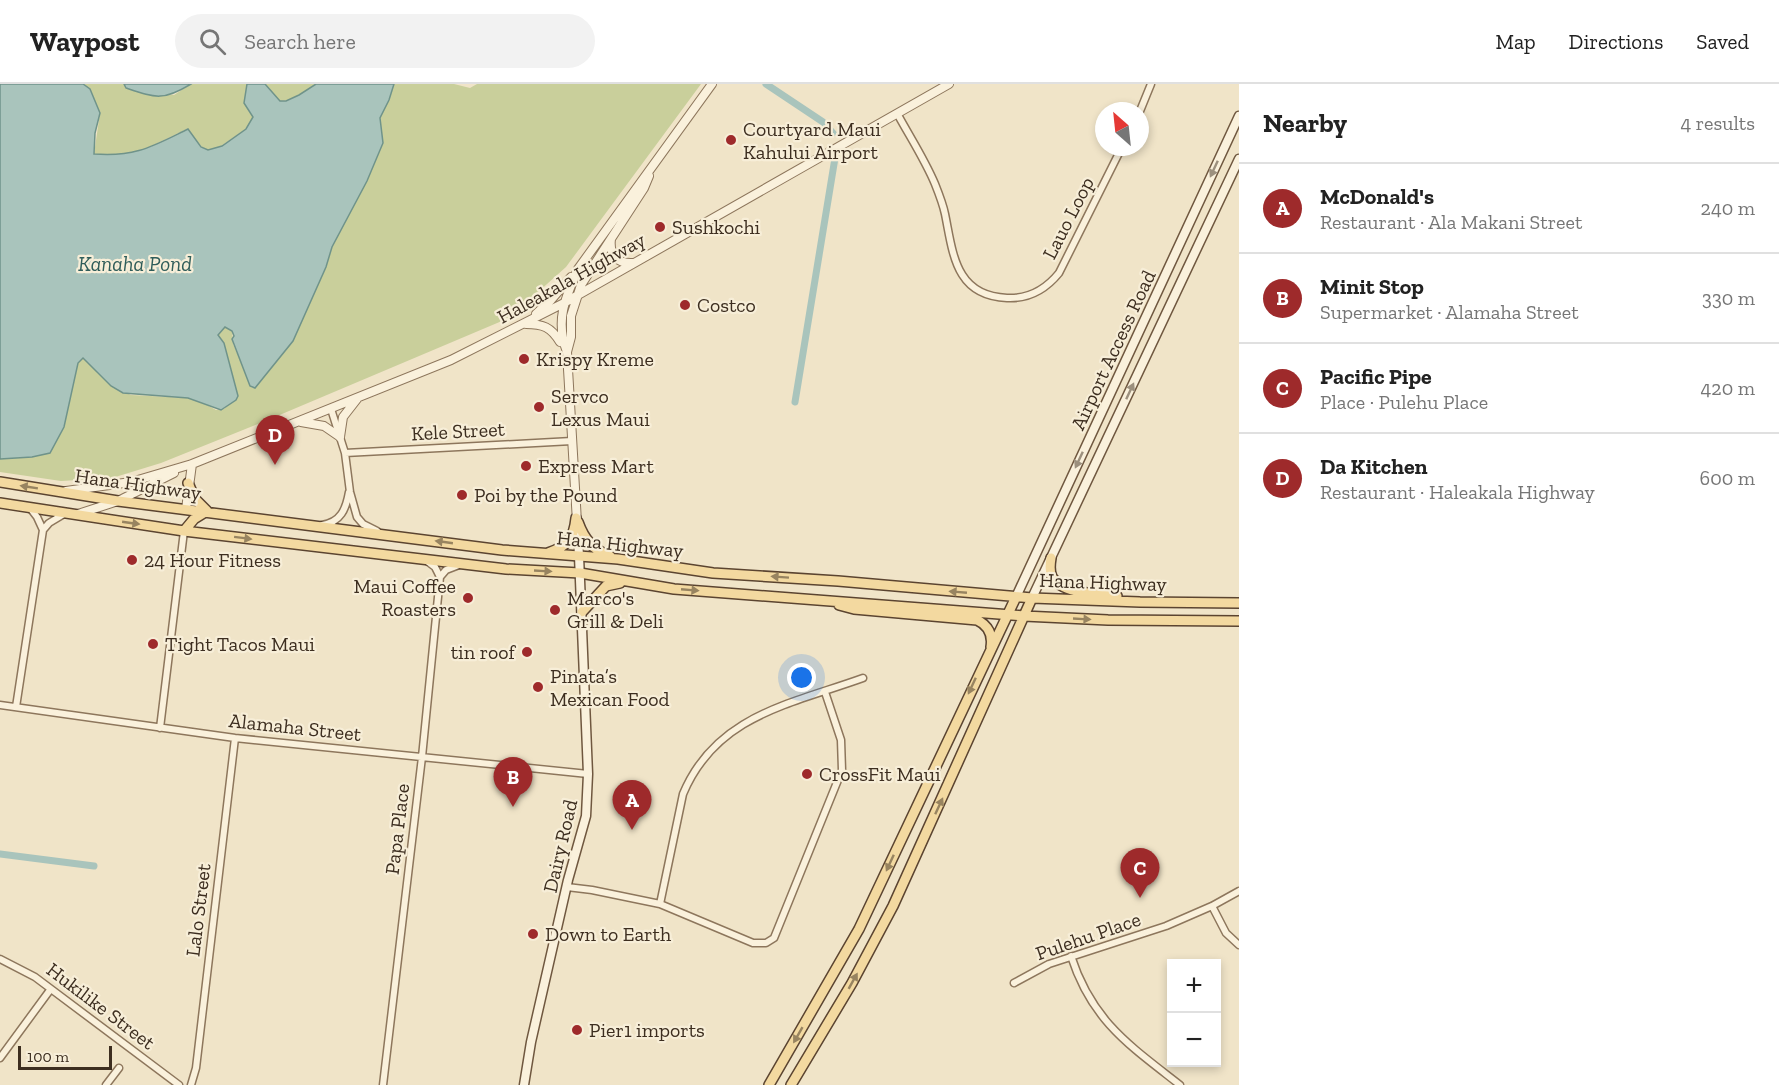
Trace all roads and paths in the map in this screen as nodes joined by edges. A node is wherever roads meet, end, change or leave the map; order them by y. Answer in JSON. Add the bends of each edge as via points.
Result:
{"nodes":[{"id":1,"x":712,"y":84,"type":"edge"},
{"id":2,"x":949,"y":84,"type":"edge"},
{"id":3,"x":1151,"y":84,"type":"edge"},
{"id":4,"x":1144,"y":102,"type":"edge"},
{"id":5,"x":898,"y":115,"type":"junction"},
{"id":6,"x":1239,"y":116,"type":"edge"},
{"id":7,"x":1118,"y":156,"type":"edge"},
{"id":8,"x":1239,"y":159,"type":"edge"},
{"id":9,"x":652,"y":169,"type":"junction"},
{"id":10,"x":614,"y":217,"type":"junction"},
{"id":11,"x":612,"y":237,"type":"junction"},
{"id":12,"x":637,"y":262,"type":"junction"},
{"id":13,"x":578,"y":269,"type":"junction"},
{"id":14,"x":584,"y":288,"type":"junction"},
{"id":15,"x":577,"y":296,"type":"junction"},
{"id":16,"x":564,"y":303,"type":"junction"},
{"id":17,"x":524,"y":325,"type":"junction"},
{"id":18,"x":567,"y":352,"type":"junction"},
{"id":19,"x":359,"y":397,"type":"junction"},
{"id":20,"x":331,"y":409,"type":"junction"},
{"id":21,"x":299,"y":422,"type":"junction"},
{"id":22,"x":340,"y":437,"type":"junction"},
{"id":23,"x":572,"y":441,"type":"junction"},
{"id":24,"x":345,"y":453,"type":"junction"},
{"id":25,"x":192,"y":464,"type":"junction"},
{"id":26,"x":0,"y":482,"type":"edge"},
{"id":27,"x":188,"y":483,"type":"junction"},
{"id":28,"x":58,"y":491,"type":"junction"},
{"id":29,"x":350,"y":492,"type":"junction"},
{"id":30,"x":118,"y":501,"type":"junction"},
{"id":31,"x":0,"y":503,"type":"edge"},
{"id":32,"x":30,"y":508,"type":"junction"},
{"id":33,"x":186,"y":509,"type":"junction"},
{"id":34,"x":207,"y":512,"type":"junction"},
{"id":35,"x":65,"y":513,"type":"junction"},
{"id":36,"x":76,"y":515,"type":"junction"},
{"id":37,"x":576,"y":518,"type":"junction"},
{"id":38,"x":318,"y":525,"type":"junction"},
{"id":39,"x":44,"y":530,"type":"junction"},
{"id":40,"x":184,"y":531,"type":"junction"},
{"id":41,"x":384,"y":534,"type":"junction"},
{"id":42,"x":535,"y":554,"type":"junction"},
{"id":43,"x":579,"y":556,"type":"junction"},
{"id":44,"x":1051,"y":558,"type":"junction"},
{"id":45,"x":421,"y":559,"type":"junction"},
{"id":46,"x":618,"y":559,"type":"junction"},
{"id":47,"x":462,"y":564,"type":"junction"},
{"id":48,"x":580,"y":573,"type":"junction"},
{"id":49,"x":440,"y":577,"type":"junction"},
{"id":50,"x":632,"y":583,"type":"junction"},
{"id":51,"x":804,"y":597,"type":"junction"},
{"id":52,"x":1016,"y":597,"type":"junction"},
{"id":53,"x":1032,"y":598,"type":"junction"},
{"id":54,"x":1239,"y":603,"type":"edge"},
{"id":55,"x":582,"y":612,"type":"junction"},
{"id":56,"x":1007,"y":615,"type":"junction"},
{"id":57,"x":1024,"y":616,"type":"junction"},
{"id":58,"x":1239,"y":621,"type":"edge"},
{"id":59,"x":987,"y":654,"type":"junction"},
{"id":60,"x":863,"y":678,"type":"dead end"},
{"id":61,"x":825,"y":692,"type":"junction"},
{"id":62,"x":0,"y":705,"type":"edge"},
{"id":63,"x":16,"y":707,"type":"junction"},
{"id":64,"x":160,"y":728,"type":"junction"},
{"id":65,"x":235,"y":738,"type":"junction"},
{"id":66,"x":422,"y":757,"type":"junction"},
{"id":67,"x":588,"y":774,"type":"junction"},
{"id":68,"x":567,"y":887,"type":"junction"},
{"id":69,"x":1239,"y":891,"type":"edge"},
{"id":70,"x":660,"y":904,"type":"junction"},
{"id":71,"x":1212,"y":906,"type":"junction"},
{"id":72,"x":1239,"y":945,"type":"edge"},
{"id":73,"x":1071,"y":956,"type":"junction"},
{"id":74,"x":0,"y":959,"type":"edge"},
{"id":75,"x":1014,"y":983,"type":"dead end"},
{"id":76,"x":50,"y":990,"type":"junction"},
{"id":77,"x":0,"y":1058,"type":"edge"},
{"id":78,"x":119,"y":1068,"type":"dead end"},
{"id":79,"x":106,"y":1085,"type":"edge"},
{"id":80,"x":179,"y":1085,"type":"edge"},
{"id":81,"x":191,"y":1085,"type":"edge"},
{"id":82,"x":383,"y":1085,"type":"edge"},
{"id":83,"x":524,"y":1085,"type":"edge"},
{"id":84,"x":770,"y":1085,"type":"edge"},
{"id":85,"x":791,"y":1085,"type":"edge"},
{"id":86,"x":1180,"y":1085,"type":"edge"}],
"edges":[{"from":1,"to":9,"type":"street"},
{"from":2,"to":5,"type":"street","name":"Haleakala Highway"},
{"from":3,"to":4,"type":"street"},
{"from":5,"to":7,"type":"street","name":"Lauo Loop","via":[[936,186],[958,268],[975,287],[1002,297],[1029,296],[1059,273]]},
{"from":5,"to":12,"type":"street","name":"Haleakala Highway"},
{"from":6,"to":52,"type":"main road","name":"Airport Access Road","one_way":true},
{"from":44,"to":8,"type":"main road","name":"Airport Access Road","one_way":true},
{"from":9,"to":10,"type":"street"},
{"from":9,"to":11,"type":"street"},
{"from":10,"to":13,"type":"street"},
{"from":10,"to":14,"type":"street","via":[[608,234],[580,277]]},
{"from":11,"to":12,"type":"street","via":[[610,249],[615,258],[625,263]]},
{"from":11,"to":14,"type":"street"},
{"from":12,"to":14,"type":"street","name":"Haleakala Highway"},
{"from":13,"to":16,"type":"street"},
{"from":13,"to":17,"type":"street"},
{"from":14,"to":15,"type":"street","name":"Haleakala Highway"},
{"from":15,"to":16,"type":"street","name":"Haleakala Highway"},
{"from":15,"to":18,"type":"street"},
{"from":16,"to":17,"type":"street","name":"Haleakala Highway"},
{"from":16,"to":18,"type":"street","via":[[561,338]]},
{"from":17,"to":18,"type":"street","via":[[550,328]]},
{"from":17,"to":19,"type":"street","name":"Haleakala Highway"},
{"from":18,"to":23,"type":"street"},
{"from":19,"to":20,"type":"street","name":"Haleakala Highway"},
{"from":19,"to":22,"type":"street","via":[[343,417]]},
{"from":20,"to":21,"type":"street","name":"Haleakala Highway"},
{"from":20,"to":22,"type":"street"},
{"from":21,"to":22,"type":"street","via":[[324,426]]},
{"from":21,"to":25,"type":"street","name":"Haleakala Highway"},
{"from":22,"to":24,"type":"street"},
{"from":23,"to":24,"type":"street","name":"Kele Street"},
{"from":23,"to":37,"type":"street"},
{"from":24,"to":29,"type":"street"},
{"from":25,"to":27,"type":"street"},
{"from":25,"to":28,"type":"street","name":"Haleakala Highway","via":[[131,482]]},
{"from":25,"to":30,"type":"street","name":"Haleakala Highway"},
{"from":28,"to":26,"type":"main road","name":"Hana Highway","one_way":true},
{"from":27,"to":33,"type":"street"},
{"from":27,"to":34,"type":"main road"},
{"from":28,"to":30,"type":"main road","name":"Hana Highway"},
{"from":29,"to":38,"type":"street","via":[[340,517]]},
{"from":29,"to":41,"type":"street","via":[[358,519]]},
{"from":30,"to":33,"type":"main road","name":"Hana Highway"},
{"from":30,"to":36,"type":"street","name":"Haleakala Highway"},
{"from":31,"to":32,"type":"main road","name":"Hana Highway"},
{"from":32,"to":35,"type":"main road","name":"Hana Highway"},
{"from":32,"to":39,"type":"street"},
{"from":33,"to":34,"type":"main road","name":"Hana Highway"},
{"from":33,"to":40,"type":"main road"},
{"from":34,"to":38,"type":"main road","name":"Hana Highway"},
{"from":34,"to":40,"type":"main road"},
{"from":35,"to":36,"type":"main road","name":"Hana Highway"},
{"from":35,"to":39,"type":"street"},
{"from":36,"to":40,"type":"main road","name":"Hana Highway","one_way":true},
{"from":37,"to":42,"type":"main road","via":[[575,532],[566,543]]},
{"from":37,"to":43,"type":"street"},
{"from":37,"to":46,"type":"main road","via":[[590,545]]},
{"from":38,"to":41,"type":"main road","name":"Hana Highway"},
{"from":39,"to":63,"type":"street"},
{"from":40,"to":45,"type":"main road","name":"Hana Highway","one_way":true},
{"from":40,"to":64,"type":"street"},
{"from":42,"to":41,"type":"main road","name":"Hana Highway","one_way":true},
{"from":42,"to":43,"type":"main road","name":"Hana Highway"},
{"from":43,"to":46,"type":"main road","name":"Hana Highway"},
{"from":43,"to":48,"type":"main road","name":"Dairy Road"},
{"from":44,"to":53,"type":"main road","name":"Airport Access Road"},
{"from":44,"to":54,"type":"main road","via":[[1051,575],[1066,589]]},
{"from":45,"to":47,"type":"main road","name":"Hana Highway"},
{"from":45,"to":49,"type":"street","via":[[434,566]]},
{"from":52,"to":46,"type":"main road","name":"Hana Highway","one_way":true,"via":[[713,573]]},
{"from":47,"to":48,"type":"main road","name":"Hana Highway","one_way":true},
{"from":47,"to":49,"type":"street"},
{"from":48,"to":50,"type":"main road","name":"Hana Highway"},
{"from":48,"to":55,"type":"main road","name":"Dairy Road"},
{"from":49,"to":66,"type":"street","name":"Papa Place"},
{"from":50,"to":51,"type":"main road","name":"Hana Highway","one_way":true},
{"from":50,"to":55,"type":"main road","via":[[606,586]]},
{"from":51,"to":56,"type":"main road","name":"Hana Highway"},
{"from":51,"to":59,"type":"main road","via":[[854,609],[977,620],[991,636]]},
{"from":52,"to":53,"type":"main road","name":"Hana Highway"},
{"from":52,"to":56,"type":"main road"},
{"from":53,"to":54,"type":"main road","name":"Hana Highway"},
{"from":53,"to":57,"type":"main road"},
{"from":55,"to":67,"type":"main road","name":"Dairy Road"},
{"from":56,"to":57,"type":"main road","name":"Hana Highway"},
{"from":56,"to":59,"type":"main road"},
{"from":57,"to":58,"type":"main road","name":"Hana Highway","one_way":true},
{"from":85,"to":57,"type":"main road","one_way":true,"via":[[893,906]]},
{"from":59,"to":84,"type":"main road","one_way":true,"via":[[859,929]]},
{"from":60,"to":61,"type":"street"},
{"from":61,"to":70,"type":"street","via":[[754,717],[707,754],[683,794]]},
{"from":61,"to":70,"type":"street","via":[[841,740],[842,770],[775,937],[766,944],[753,943]]},
{"from":62,"to":63,"type":"street","name":"Alamaha Street"},
{"from":63,"to":64,"type":"street","name":"Alamaha Street"},
{"from":64,"to":65,"type":"street","name":"Alamaha Street"},
{"from":65,"to":66,"type":"street","name":"Alamaha Street"},
{"from":65,"to":81,"type":"street","name":"Lalo Street"},
{"from":66,"to":67,"type":"street","name":"Alamaha Street"},
{"from":66,"to":82,"type":"street","name":"Papa Place"},
{"from":67,"to":68,"type":"main road","name":"Dairy Road","via":[[586,816]]},
{"from":68,"to":70,"type":"street"},
{"from":68,"to":83,"type":"main road","name":"Dairy Road"},
{"from":69,"to":71,"type":"street","name":"Pulehu Place"},
{"from":71,"to":72,"type":"street","via":[[1226,933]]},
{"from":71,"to":73,"type":"street","name":"Pulehu Place","via":[[1141,935]]},
{"from":73,"to":75,"type":"street","name":"Pulehu Place"},
{"from":73,"to":86,"type":"street","via":[[1089,998],[1109,1027]]},
{"from":74,"to":76,"type":"street","name":"Hukilike Street","via":[[25,970]]},
{"from":76,"to":77,"type":"street"},
{"from":76,"to":80,"type":"street","name":"Hukilike Street"},
{"from":78,"to":79,"type":"street"}]}
